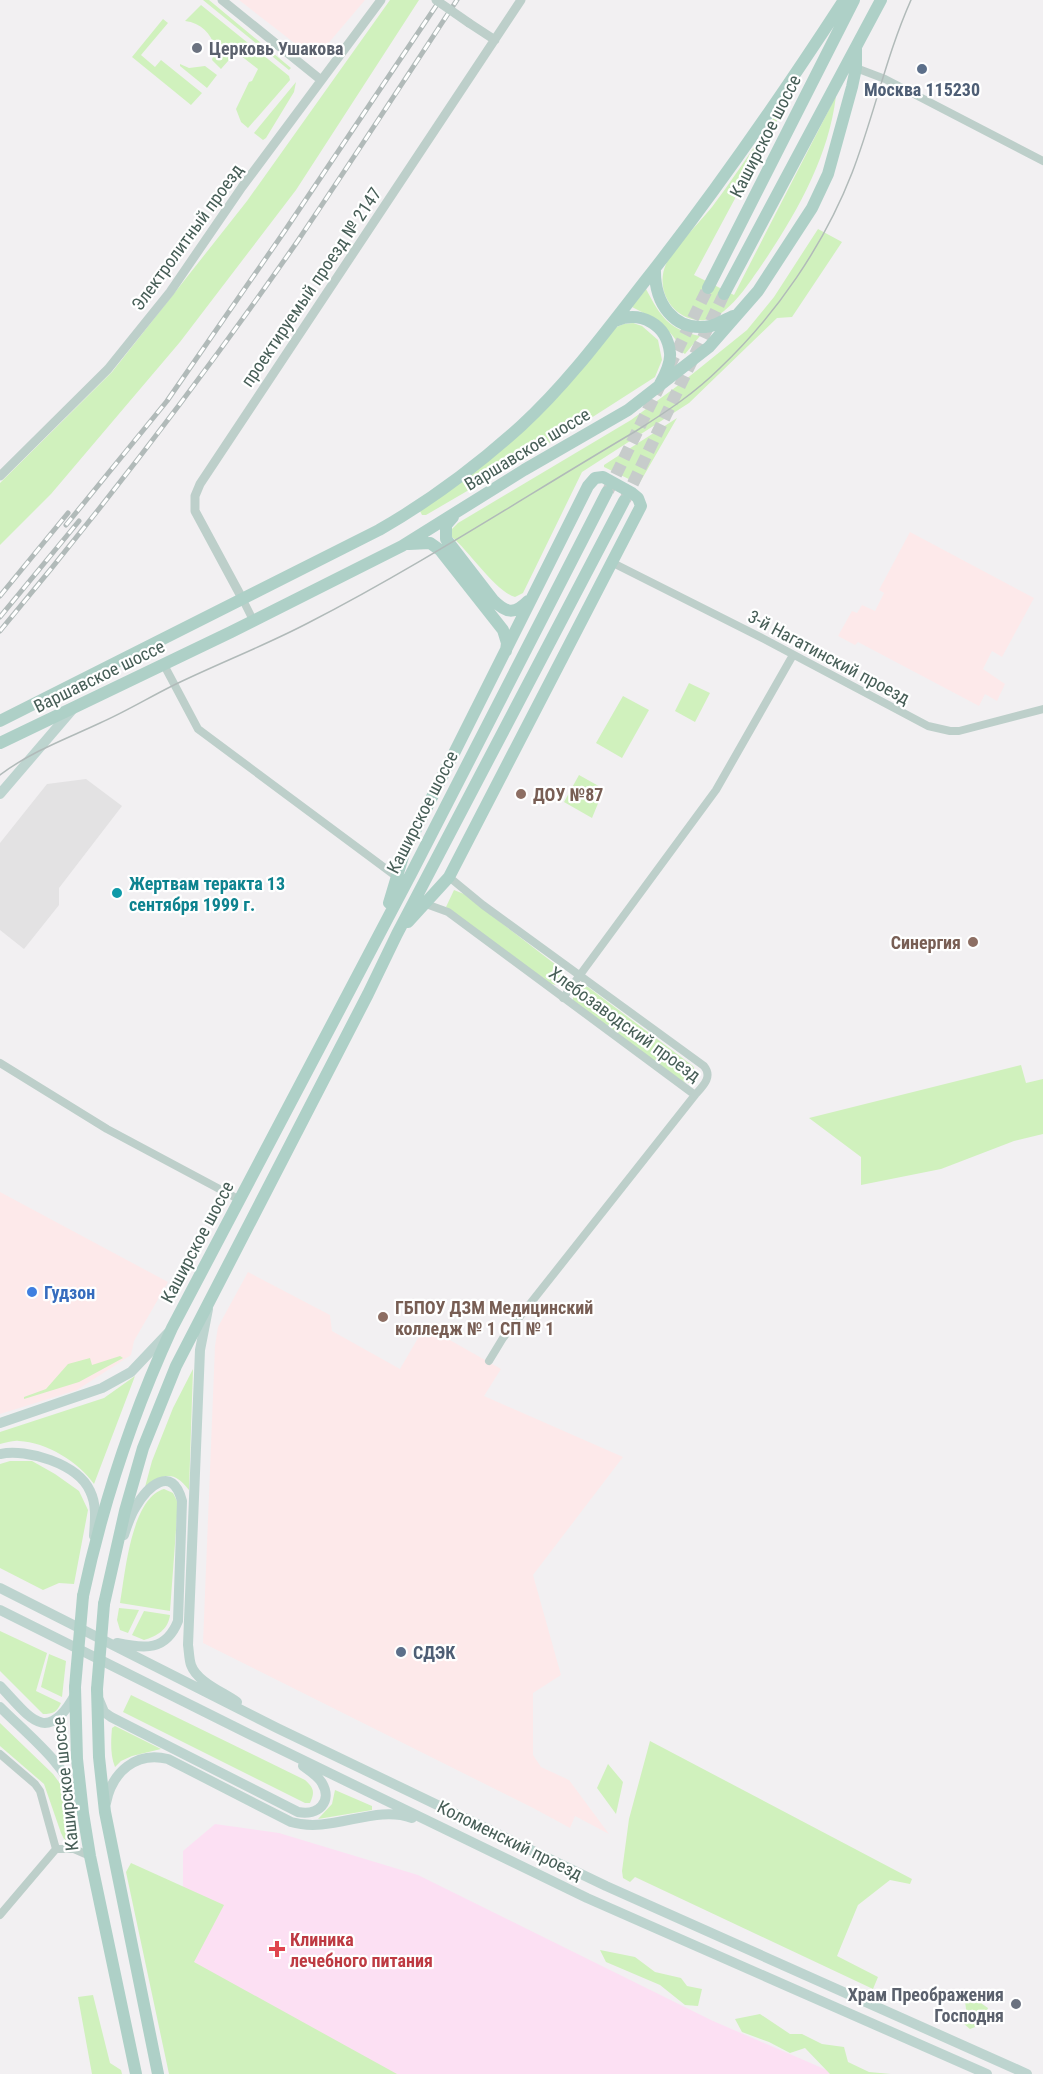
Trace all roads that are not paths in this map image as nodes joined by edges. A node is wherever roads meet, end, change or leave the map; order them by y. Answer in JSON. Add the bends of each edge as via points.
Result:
{"nodes":[{"id":1,"x":222,"y":0,"type":"edge"},
{"id":2,"x":381,"y":0,"type":"edge"},
{"id":3,"x":436,"y":0,"type":"edge"},
{"id":4,"x":520,"y":0,"type":"edge"},
{"id":5,"x":844,"y":0,"type":"edge"},
{"id":6,"x":854,"y":0,"type":"edge"},
{"id":7,"x":881,"y":0,"type":"edge"},
{"id":8,"x":495,"y":40,"type":"junction"},
{"id":9,"x":856,"y":47,"type":"junction"},
{"id":10,"x":856,"y":68,"type":"junction"},
{"id":11,"x":321,"y":80,"type":"junction"},
{"id":12,"x":1043,"y":161,"type":"edge"},
{"id":13,"x":655,"y":268,"type":"junction"},
{"id":14,"x":708,"y":288,"type":"tunnel mouth"},
{"id":15,"x":724,"y":294,"type":"tunnel mouth"},
{"id":16,"x":740,"y":313,"type":"junction"},
{"id":17,"x":613,"y":322,"type":"junction"},
{"id":18,"x":660,"y":385,"type":"junction"},
{"id":19,"x":0,"y":476,"type":"edge"},
{"id":20,"x":607,"y":492,"type":"tunnel mouth"},
{"id":21,"x":624,"y":501,"type":"tunnel mouth"},
{"id":22,"x":457,"y":513,"type":"junction"},
{"id":23,"x":402,"y":546,"type":"junction"},
{"id":24,"x":611,"y":562,"type":"junction"},
{"id":25,"x":533,"y":595,"type":"junction"},
{"id":26,"x":243,"y":600,"type":"junction"},
{"id":27,"x":254,"y":620,"type":"junction"},
{"id":28,"x":793,"y":655,"type":"junction"},
{"id":29,"x":504,"y":657,"type":"junction"},
{"id":30,"x":164,"y":665,"type":"junction"},
{"id":31,"x":1043,"y":709,"type":"edge"},
{"id":32,"x":72,"y":710,"type":"junction"},
{"id":33,"x":0,"y":721,"type":"edge"},
{"id":34,"x":0,"y":743,"type":"edge"},
{"id":35,"x":0,"y":794,"type":"edge"},
{"id":36,"x":397,"y":877,"type":"junction"},
{"id":37,"x":448,"y":877,"type":"junction"},
{"id":38,"x":426,"y":904,"type":"junction"},
{"id":39,"x":379,"y":932,"type":"junction"},
{"id":40,"x":397,"y":934,"type":"junction"},
{"id":41,"x":579,"y":975,"type":"junction"},
{"id":42,"x":563,"y":998,"type":"junction"},
{"id":43,"x":0,"y":1063,"type":"edge"},
{"id":44,"x":695,"y":1095,"type":"junction"},
{"id":45,"x":240,"y":1200,"type":"junction"},
{"id":46,"x":209,"y":1301,"type":"junction"},
{"id":47,"x":172,"y":1328,"type":"junction"},
{"id":48,"x":489,"y":1361,"type":"dead end"},
{"id":49,"x":0,"y":1423,"type":"edge"},
{"id":50,"x":0,"y":1454,"type":"edge"},
{"id":51,"x":92,"y":1553,"type":"junction"},
{"id":52,"x":113,"y":1562,"type":"junction"},
{"id":53,"x":0,"y":1582,"type":"edge"},
{"id":54,"x":0,"y":1588,"type":"edge"},
{"id":55,"x":33,"y":1605,"type":"junction"},
{"id":56,"x":0,"y":1610,"type":"edge"},
{"id":57,"x":0,"y":1618,"type":"edge"},
{"id":58,"x":38,"y":1630,"type":"junction"},
{"id":59,"x":102,"y":1640,"type":"junction"},
{"id":60,"x":0,"y":1686,"type":"edge"},
{"id":61,"x":75,"y":1691,"type":"junction"},
{"id":62,"x":97,"y":1692,"type":"junction"},
{"id":63,"x":0,"y":1707,"type":"edge"},
{"id":64,"x":277,"y":1728,"type":"junction"},
{"id":65,"x":0,"y":1754,"type":"edge"},
{"id":66,"x":289,"y":1754,"type":"junction"},
{"id":67,"x":105,"y":1812,"type":"junction"},
{"id":68,"x":83,"y":1813,"type":"junction"},
{"id":69,"x":458,"y":1835,"type":"junction"},
{"id":70,"x":56,"y":1849,"type":"junction"},
{"id":71,"x":90,"y":1856,"type":"junction"},
{"id":72,"x":0,"y":1915,"type":"edge"},
{"id":73,"x":136,"y":2074,"type":"edge"},
{"id":74,"x":158,"y":2074,"type":"edge"},
{"id":75,"x":987,"y":2074,"type":"edge"},
{"id":76,"x":1028,"y":2074,"type":"edge"}],
"edges":[{"from":1,"to":11,"type":"street"},
{"from":2,"to":11,"type":"street","name":"Электролитный проезд"},
{"from":3,"to":8,"type":"street","bridge":true},
{"from":4,"to":8,"type":"street","name":"проектируемый проезд № 2147"},
{"from":5,"to":13,"type":"main road","name":"Варшавское шоссе","via":[[740,156]]},
{"from":6,"to":14,"type":"main road","name":"Каширское шоссе"},
{"from":7,"to":9,"type":"main road","name":"Варшавское шоссе"},
{"from":8,"to":26,"type":"street","name":"проектируемый проезд № 2147","via":[[200,484],[195,511]]},
{"from":9,"to":10,"type":"main road","name":"Варшавское шоссе"},
{"from":9,"to":15,"type":"main road","name":"Каширское шоссе"},
{"from":10,"to":12,"type":"street","via":[[885,79]]},
{"from":10,"to":16,"type":"main road","name":"Варшавское шоссе","via":[[828,174],[812,208]]},
{"from":11,"to":19,"type":"street","name":"Электролитный проезд","via":[[170,292],[122,352]]},
{"from":13,"to":16,"type":"main road","via":[[655,284],[662,304],[674,319],[692,327],[712,326]]},
{"from":13,"to":17,"type":"main road","name":"Варшавское шоссе"},
{"from":16,"to":18,"type":"main road","name":"Варшавское шоссе","via":[[709,347]]},
{"from":17,"to":18,"type":"main road","via":[[636,317],[659,328],[670,354]]},
{"from":17,"to":26,"type":"main road","name":"Варшавское шоссе","via":[[522,425],[475,464],[399,519]]},
{"from":18,"to":22,"type":"main road","name":"Варшавское шоссе","via":[[628,410]]},
{"from":20,"to":39,"type":"main road","name":"Каширское шоссе"},
{"from":21,"to":40,"type":"main road","name":"Каширское шоссе"},
{"from":22,"to":23,"type":"main road","name":"Варшавское шоссе"},
{"from":22,"to":25,"type":"main road","via":[[446,525],[446,539],[493,600],[511,611],[520,609]]},
{"from":23,"to":27,"type":"main road","name":"Варшавское шоссе"},
{"from":23,"to":29,"type":"main road","via":[[430,543],[445,554],[503,630],[507,643]]},
{"from":24,"to":25,"type":"main road","via":[[641,506],[632,492],[603,477],[595,478]]},
{"from":24,"to":28,"type":"street","name":"3-й Нагатинский проезд"},
{"from":24,"to":37,"type":"main road"},
{"from":25,"to":29,"type":"main road"},
{"from":26,"to":27,"type":"street"},
{"from":26,"to":33,"type":"main road","name":"Варшавское шоссе"},
{"from":27,"to":30,"type":"main road","name":"Варшавское шоссе"},
{"from":28,"to":31,"type":"street","name":"3-й Нагатинский проезд","via":[[928,726],[950,731]]},
{"from":28,"to":41,"type":"street","via":[[716,790]]},
{"from":29,"to":36,"type":"main road","via":[[404,853]]},
{"from":30,"to":32,"type":"main road","name":"Варшавское шоссе"},
{"from":30,"to":36,"type":"street","via":[[198,729]]},
{"from":32,"to":34,"type":"main road","name":"Варшавское шоссе"},
{"from":32,"to":35,"type":"main road"},
{"from":36,"to":39,"type":"main road"},
{"from":37,"to":38,"type":"main road"},
{"from":37,"to":41,"type":"street","name":"Хлебозаводский проезд"},
{"from":38,"to":40,"type":"main road"},
{"from":38,"to":42,"type":"street","name":"Хлебозаводский проезд","via":[[448,912]]},
{"from":39,"to":45,"type":"main road","name":"Каширское шоссе"},
{"from":40,"to":46,"type":"main road","name":"Каширское шоссе"},
{"from":41,"to":42,"type":"street"},
{"from":41,"to":44,"type":"street","name":"Хлебозаводский проезд","via":[[704,1066],[709,1077]]},
{"from":42,"to":44,"type":"street","name":"Хлебозаводский проезд"},
{"from":43,"to":45,"type":"street","via":[[108,1129]]},
{"from":44,"to":48,"type":"street","via":[[503,1338]]},
{"from":45,"to":47,"type":"main road","name":"Каширское шоссе"},
{"from":46,"to":52,"type":"main road","name":"Каширское шоссе","via":[[176,1366],[143,1448]]},
{"from":46,"to":64,"type":"main road","via":[[200,1350],[188,1645],[191,1665],[201,1678]]},
{"from":47,"to":49,"type":"main road","via":[[124,1376],[102,1388]]},
{"from":47,"to":51,"type":"main road","name":"Каширское шоссе","via":[[116,1468]]},
{"from":50,"to":51,"type":"main road","via":[[35,1454],[85,1482],[95,1514]]},
{"from":51,"to":61,"type":"main road","name":"Каширское шоссе","bridge":true,"via":[[83,1596]]},
{"from":52,"to":59,"type":"main road","via":[[133,1510],[144,1494],[163,1480],[176,1486],[182,1501],[178,1621],[174,1630],[155,1646],[139,1648]]},
{"from":52,"to":62,"type":"main road","name":"Каширское шоссе","bridge":true,"via":[[104,1604]]},
{"from":53,"to":55,"type":"main road"},
{"from":54,"to":55,"type":"main road","name":"Коломенский проезд"},
{"from":55,"to":59,"type":"main road","name":"Коломенский проезд"},
{"from":56,"to":58,"type":"main road","name":"Коломенский проезд"},
{"from":57,"to":58,"type":"main road"},
{"from":58,"to":66,"type":"main road","name":"Коломенский проезд"},
{"from":59,"to":64,"type":"main road","name":"Коломенский проезд"},
{"from":60,"to":61,"type":"main road","via":[[33,1719],[44,1723],[62,1716]]},
{"from":61,"to":68,"type":"main road","name":"Каширское шоссе"},
{"from":62,"to":66,"type":"main road","via":[[102,1708],[111,1717],[298,1812],[314,1813],[325,1798],[324,1787]]},
{"from":62,"to":67,"type":"main road","name":"Каширское шоссе"},
{"from":63,"to":68,"type":"main road","via":[[61,1769],[74,1788]]},
{"from":64,"to":76,"type":"main road","name":"Коломенский проезд","via":[[647,1905]]},
{"from":65,"to":70,"type":"street","via":[[40,1791]]},
{"from":66,"to":69,"type":"main road","name":"Коломенский проезд"},
{"from":67,"to":69,"type":"main road","via":[[116,1776],[131,1764],[155,1757],[168,1759],[304,1826],[395,1815]]},
{"from":67,"to":74,"type":"main road","name":"Каширское шоссе"},
{"from":68,"to":71,"type":"main road","name":"Каширское шоссе"},
{"from":69,"to":75,"type":"main road","name":"Коломенский проезд","via":[[587,1898]]},
{"from":70,"to":71,"type":"street","via":[[74,1849]]},
{"from":70,"to":72,"type":"street"},
{"from":71,"to":73,"type":"main road","name":"Каширское шоссе"}]}
